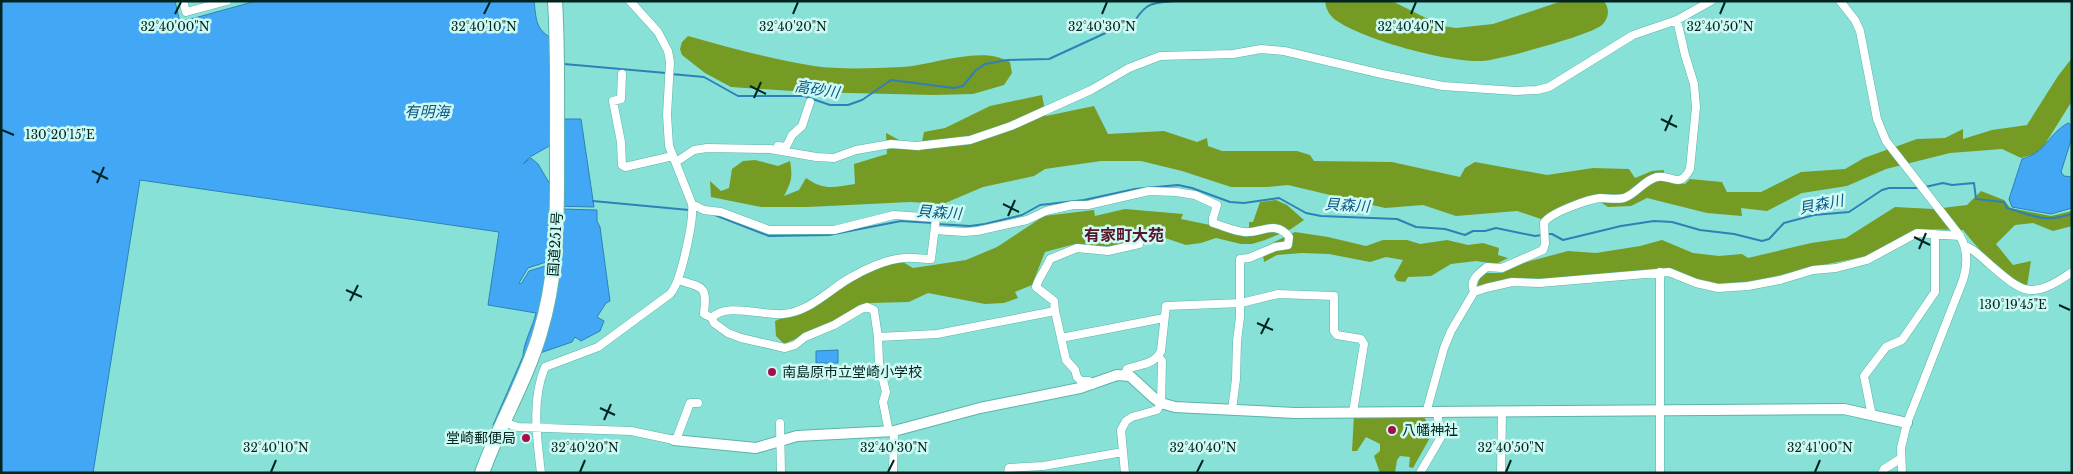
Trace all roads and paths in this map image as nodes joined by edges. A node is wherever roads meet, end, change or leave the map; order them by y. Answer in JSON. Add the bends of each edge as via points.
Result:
{"nodes":[{"id":1,"x":183,"y":1,"type":"edge"},
{"id":2,"x":227,"y":1,"type":"edge"},
{"id":3,"x":555,"y":1,"type":"edge"},
{"id":4,"x":630,"y":1,"type":"edge"},
{"id":5,"x":1711,"y":1,"type":"edge"},
{"id":6,"x":1840,"y":1,"type":"edge"},
{"id":7,"x":1677,"y":20,"type":"junction"},
{"id":8,"x":622,"y":74,"type":"dead end"},
{"id":9,"x":810,"y":102,"type":"dead end"},
{"id":10,"x":770,"y":149,"type":"junction"},
{"id":11,"x":675,"y":159,"type":"junction"},
{"id":12,"x":692,"y":208,"type":"junction"},
{"id":13,"x":935,"y":226,"type":"junction"},
{"id":14,"x":1935,"y":234,"type":"junction"},
{"id":15,"x":1960,"y":236,"type":"junction"},
{"id":16,"x":1139,"y":244,"type":"dead end"},
{"id":17,"x":1965,"y":246,"type":"junction"},
{"id":18,"x":1660,"y":272,"type":"junction"},
{"id":19,"x":2072,"y":272,"type":"edge"},
{"id":20,"x":678,"y":280,"type":"junction"},
{"id":21,"x":1474,"y":292,"type":"junction"},
{"id":22,"x":1241,"y":303,"type":"junction"},
{"id":23,"x":1055,"y":311,"type":"junction"},
{"id":24,"x":712,"y":318,"type":"junction"},
{"id":25,"x":1164,"y":318,"type":"junction"},
{"id":26,"x":878,"y":337,"type":"junction"},
{"id":27,"x":1061,"y":338,"type":"junction"},
{"id":28,"x":1158,"y":356,"type":"junction"},
{"id":29,"x":530,"y":360,"type":"junction"},
{"id":30,"x":545,"y":367,"type":"junction"},
{"id":31,"x":1125,"y":374,"type":"junction"},
{"id":32,"x":1092,"y":385,"type":"junction"},
{"id":33,"x":698,"y":403,"type":"dead end"},
{"id":34,"x":1161,"y":403,"type":"junction"},
{"id":35,"x":1232,"y":410,"type":"junction"},
{"id":36,"x":1659,"y":411,"type":"junction"},
{"id":37,"x":1353,"y":412,"type":"junction"},
{"id":38,"x":1437,"y":412,"type":"junction"},
{"id":39,"x":1502,"y":412,"type":"junction"},
{"id":40,"x":1426,"y":413,"type":"junction"},
{"id":41,"x":1872,"y":416,"type":"junction"},
{"id":42,"x":503,"y":422,"type":"junction"},
{"id":43,"x":780,"y":423,"type":"dead end"},
{"id":44,"x":1907,"y":423,"type":"junction"},
{"id":45,"x":536,"y":427,"type":"junction"},
{"id":46,"x":892,"y":432,"type":"junction"},
{"id":47,"x":671,"y":439,"type":"junction"},
{"id":48,"x":781,"y":440,"type":"junction"},
{"id":49,"x":1123,"y":452,"type":"junction"},
{"id":50,"x":1900,"y":459,"type":"junction"},
{"id":51,"x":482,"y":473,"type":"edge"},
{"id":52,"x":541,"y":473,"type":"edge"},
{"id":53,"x":781,"y":473,"type":"edge"},
{"id":54,"x":893,"y":473,"type":"edge"},
{"id":55,"x":1008,"y":473,"type":"edge"},
{"id":56,"x":1125,"y":473,"type":"edge"},
{"id":57,"x":1420,"y":473,"type":"edge"},
{"id":58,"x":1501,"y":473,"type":"edge"},
{"id":59,"x":1660,"y":473,"type":"edge"},
{"id":60,"x":1882,"y":473,"type":"edge"},
{"id":61,"x":1902,"y":473,"type":"edge"}],
"edges":[{"from":1,"to":2,"type":"street","via":[[186,12]]},
{"from":3,"to":29,"type":"highway","name":"国道251号","via":[[556,254],[547,308]]},
{"from":4,"to":11,"type":"street","via":[[664,42],[670,62],[667,122],[669,146]]},
{"from":5,"to":7,"type":"street"},
{"from":6,"to":15,"type":"street","via":[[1860,31],[1877,119],[1886,141]]},
{"from":7,"to":10,"type":"street","via":[[1633,35],[1537,90],[1444,86],[1261,48],[1233,54],[1160,56],[1011,126],[970,140],[917,146],[891,144],[856,150],[834,158]]},
{"from":7,"to":21,"type":"street","via":[[1694,84],[1696,108],[1687,176],[1676,181],[1659,177],[1624,198],[1593,199],[1550,216],[1544,223],[1545,247],[1502,268],[1487,267],[1472,282]]},
{"from":8,"to":11,"type":"street","via":[[621,99],[614,101],[622,164],[625,168]]},
{"from":9,"to":10,"type":"street","via":[[802,126],[792,135],[786,148],[775,146]]},
{"from":10,"to":11,"type":"street","via":[[706,148]]},
{"from":11,"to":12,"type":"street"},
{"from":12,"to":13,"type":"street","via":[[721,212],[769,230],[834,230],[894,215],[936,218]]},
{"from":12,"to":20,"type":"street"},
{"from":13,"to":22,"type":"street","via":[[964,232],[977,231],[1027,220],[1046,211],[1149,192],[1195,195],[1217,205],[1213,223],[1247,232],[1276,228],[1289,237],[1288,245],[1240,259]]},
{"from":13,"to":24,"type":"street","via":[[932,259],[903,258],[873,267],[851,277],[816,301],[783,314],[733,311],[720,312]]},
{"from":14,"to":15,"type":"street"},
{"from":14,"to":18,"type":"street","via":[[1918,233],[1867,260],[1748,286],[1718,288]]},
{"from":14,"to":41,"type":"street","via":[[1936,292],[1902,340],[1886,347],[1864,376]]},
{"from":15,"to":17,"type":"street"},
{"from":16,"to":23,"type":"street","via":[[1108,251],[1077,248],[1050,259],[1036,288],[1054,301]]},
{"from":17,"to":19,"type":"street","via":[[2015,285],[2028,290],[2052,285]]},
{"from":17,"to":44,"type":"street","via":[[1967,265],[1963,280]]},
{"from":18,"to":21,"type":"street","via":[[1540,283],[1512,282]]},
{"from":18,"to":36,"type":"street"},
{"from":20,"to":24,"type":"street","via":[[698,286],[704,292],[704,314]]},
{"from":20,"to":30,"type":"street","via":[[670,294],[598,347]]},
{"from":21,"to":40,"type":"street","via":[[1444,348]]},
{"from":22,"to":25,"type":"street","via":[[1166,306]]},
{"from":22,"to":35,"type":"street"},
{"from":22,"to":37,"type":"street","via":[[1278,294],[1334,296],[1334,331],[1337,335],[1361,339],[1364,344]]},
{"from":23,"to":26,"type":"street","via":[[937,334]]},
{"from":23,"to":27,"type":"street"},
{"from":24,"to":26,"type":"street","via":[[728,333],[785,348],[867,307],[874,310]]},
{"from":25,"to":27,"type":"street"},
{"from":25,"to":28,"type":"street"},
{"from":26,"to":46,"type":"street","via":[[886,392],[883,402]]},
{"from":27,"to":32,"type":"street","via":[[1066,360],[1077,377]]},
{"from":28,"to":31,"type":"street","via":[[1140,367],[1127,369]]},
{"from":28,"to":34,"type":"street","via":[[1162,361]]},
{"from":29,"to":30,"type":"street"},
{"from":29,"to":42,"type":"highway","name":"国道251号"},
{"from":30,"to":45,"type":"street","via":[[540,380]]},
{"from":31,"to":32,"type":"street"},
{"from":31,"to":34,"type":"street"},
{"from":32,"to":46,"type":"street","via":[[980,408]]},
{"from":33,"to":47,"type":"street","via":[[690,403]]},
{"from":34,"to":35,"type":"street","via":[[1175,407]]},
{"from":34,"to":49,"type":"street","via":[[1157,410],[1126,421],[1120,430]]},
{"from":35,"to":37,"type":"street"},
{"from":36,"to":39,"type":"street"},
{"from":36,"to":41,"type":"street","via":[[1844,409]]},
{"from":36,"to":59,"type":"street"},
{"from":37,"to":40,"type":"street"},
{"from":38,"to":39,"type":"street"},
{"from":38,"to":40,"type":"street"},
{"from":38,"to":57,"type":"street","via":[[1441,437]]},
{"from":39,"to":58,"type":"street"},
{"from":41,"to":44,"type":"street"},
{"from":42,"to":45,"type":"street","via":[[518,427]]},
{"from":42,"to":51,"type":"highway","name":"国道251号"},
{"from":43,"to":48,"type":"street"},
{"from":44,"to":50,"type":"street"},
{"from":45,"to":47,"type":"street","via":[[631,432]]},
{"from":45,"to":52,"type":"street"},
{"from":46,"to":48,"type":"street","via":[[797,436]]},
{"from":46,"to":54,"type":"street"},
{"from":47,"to":48,"type":"street","via":[[756,448]]},
{"from":48,"to":53,"type":"street"},
{"from":49,"to":55,"type":"street","via":[[1043,466],[1009,468]]},
{"from":49,"to":56,"type":"street"},
{"from":50,"to":60,"type":"street"},
{"from":50,"to":61,"type":"street"}]}
